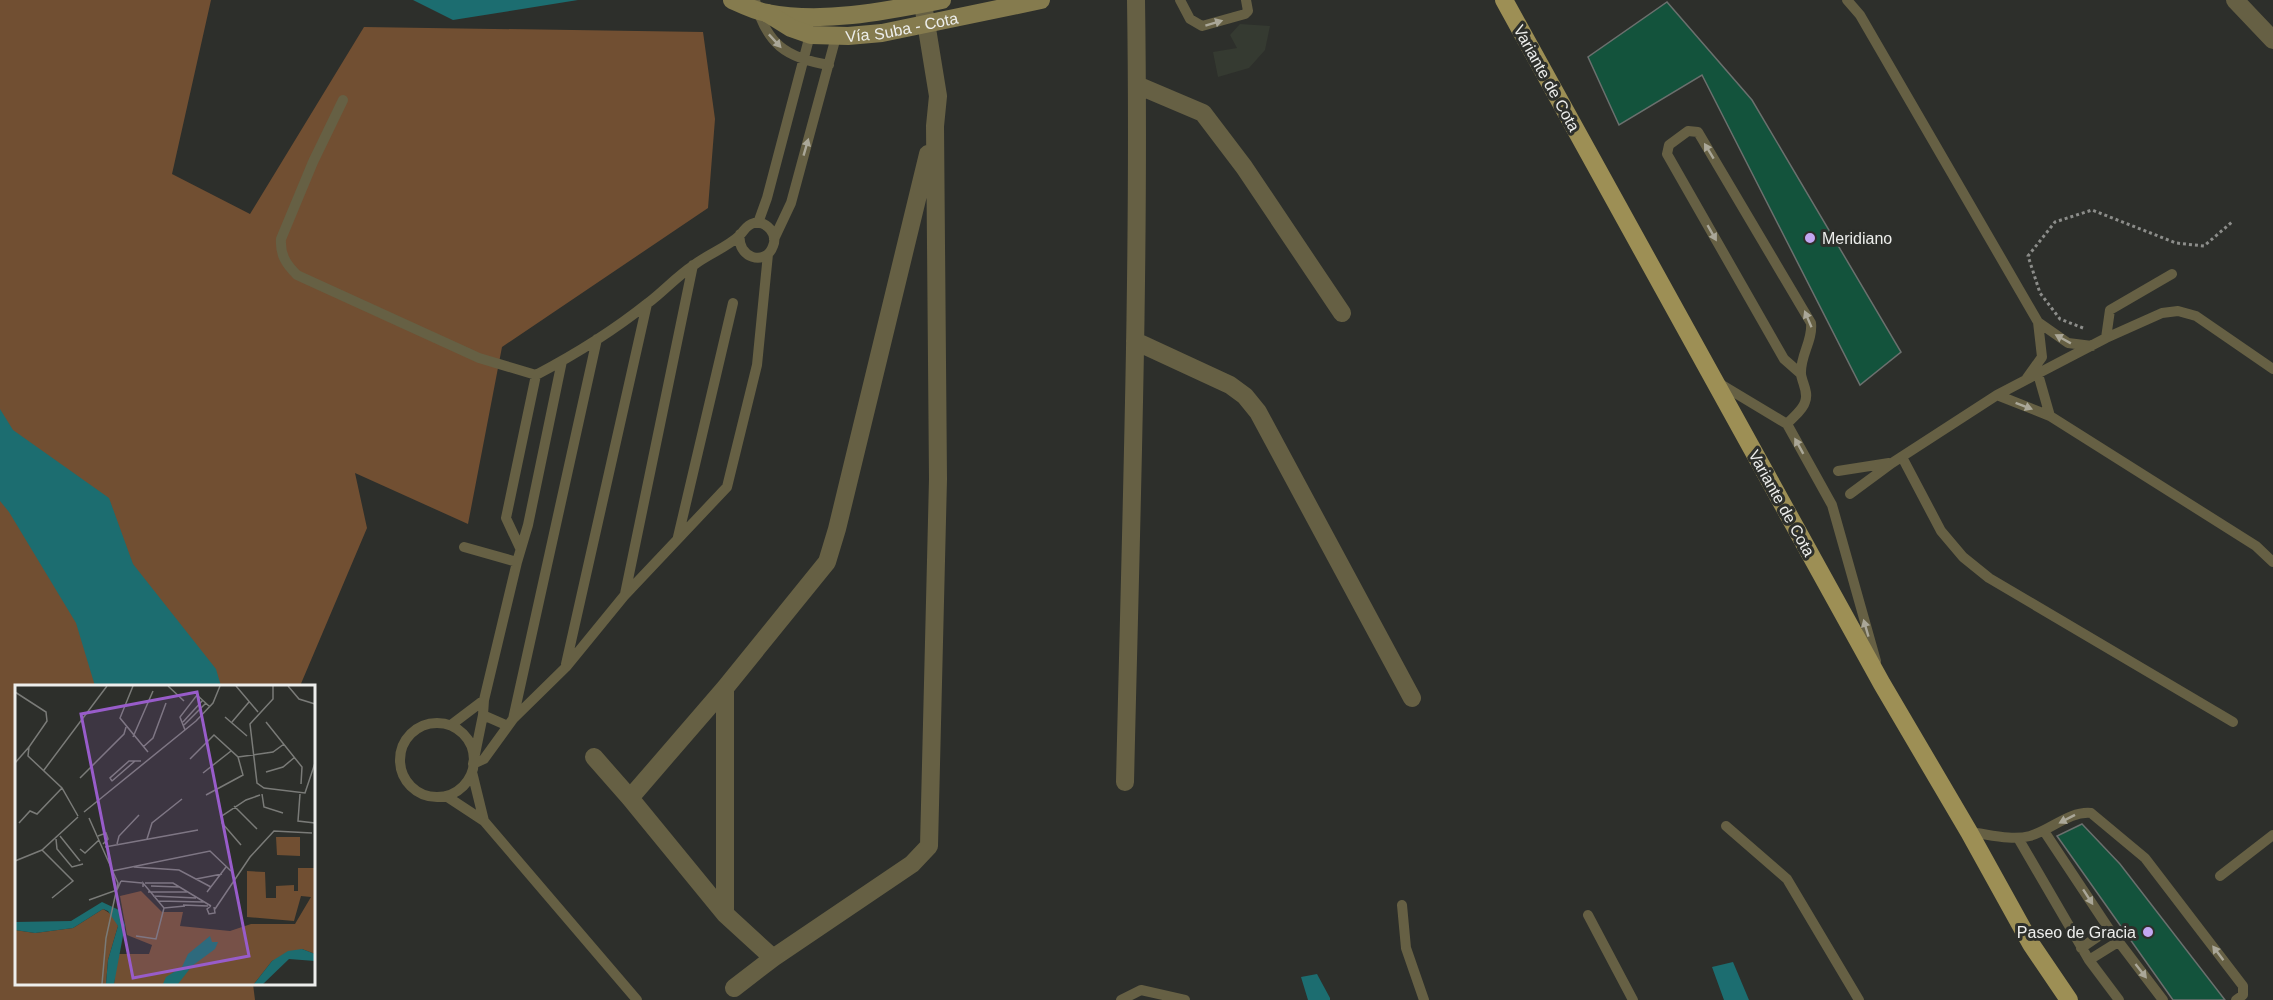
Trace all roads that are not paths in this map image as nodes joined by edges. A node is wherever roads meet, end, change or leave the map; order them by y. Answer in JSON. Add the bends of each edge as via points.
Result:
{"nodes":[{"id":1,"x":732,"y":0,"type":"edge"},
{"id":2,"x":942,"y":0,"type":"edge"},
{"id":3,"x":1041,"y":0,"type":"edge"},
{"id":4,"x":1136,"y":0,"type":"edge"},
{"id":5,"x":1180,"y":0,"type":"edge"},
{"id":6,"x":1246,"y":0,"type":"edge"},
{"id":7,"x":1504,"y":0,"type":"edge"},
{"id":8,"x":1846,"y":0,"type":"edge"},
{"id":9,"x":2235,"y":0,"type":"edge"},
{"id":10,"x":923,"y":4,"type":"junction"},
{"id":11,"x":760,"y":8,"type":"edge"},
{"id":12,"x":841,"y":15,"type":"junction"},
{"id":13,"x":814,"y":16,"type":"junction"},
{"id":14,"x":926,"y":24,"type":"junction"},
{"id":15,"x":811,"y":35,"type":"junction"},
{"id":16,"x":836,"y":36,"type":"junction"},
{"id":17,"x":2273,"y":40,"type":"edge"},
{"id":18,"x":804,"y":61,"type":"junction"},
{"id":19,"x":829,"y":65,"type":"junction"},
{"id":20,"x":1137,"y":85,"type":"junction"},
{"id":21,"x":343,"y":100,"type":"dead end"},
{"id":22,"x":934,"y":126,"type":"junction"},
{"id":23,"x":758,"y":223,"type":"junction"},
{"id":24,"x":740,"y":234,"type":"junction"},
{"id":25,"x":774,"y":239,"type":"junction"},
{"id":26,"x":768,"y":254,"type":"junction"},
{"id":27,"x":693,"y":265,"type":"junction"},
{"id":28,"x":2172,"y":274,"type":"dead end"},
{"id":29,"x":732,"y":303,"type":"dead end"},
{"id":30,"x":647,"y":304,"type":"junction"},
{"id":31,"x":1342,"y":313,"type":"dead end"},
{"id":32,"x":2038,"y":322,"type":"junction"},
{"id":33,"x":2106,"y":338,"type":"junction"},
{"id":34,"x":597,"y":339,"type":"junction"},
{"id":35,"x":1135,"y":340,"type":"junction"},
{"id":36,"x":2092,"y":346,"type":"junction"},
{"id":37,"x":562,"y":361,"type":"junction"},
{"id":38,"x":2273,"y":369,"type":"edge"},
{"id":39,"x":1801,"y":374,"type":"junction"},
{"id":40,"x":2038,"y":374,"type":"junction"},
{"id":41,"x":536,"y":375,"type":"junction"},
{"id":42,"x":1714,"y":380,"type":"junction"},
{"id":43,"x":2025,"y":381,"type":"junction"},
{"id":44,"x":1997,"y":395,"type":"junction"},
{"id":45,"x":2050,"y":416,"type":"junction"},
{"id":46,"x":1787,"y":424,"type":"junction"},
{"id":47,"x":1902,"y":457,"type":"junction"},
{"id":48,"x":1892,"y":463,"type":"junction"},
{"id":49,"x":1827,"y":474,"type":"junction"},
{"id":50,"x":1842,"y":500,"type":"junction"},
{"id":51,"x":678,"y":537,"type":"junction"},
{"id":52,"x":464,"y":547,"type":"dead end"},
{"id":53,"x":520,"y":548,"type":"junction"},
{"id":54,"x":517,"y":562,"type":"junction"},
{"id":55,"x":2273,"y":562,"type":"edge"},
{"id":56,"x":624,"y":596,"type":"junction"},
{"id":57,"x":566,"y":667,"type":"junction"},
{"id":58,"x":1882,"y":684,"type":"junction"},
{"id":59,"x":724,"y":688,"type":"junction"},
{"id":60,"x":1412,"y":698,"type":"dead end"},
{"id":61,"x":484,"y":700,"type":"junction"},
{"id":62,"x":483,"y":715,"type":"junction"},
{"id":63,"x":510,"y":722,"type":"junction"},
{"id":64,"x":2233,"y":722,"type":"dead end"},
{"id":65,"x":451,"y":725,"type":"junction"},
{"id":66,"x":594,"y":757,"type":"dead end"},
{"id":67,"x":473,"y":768,"type":"junction"},
{"id":68,"x":1125,"y":782,"type":"dead end"},
{"id":69,"x":446,"y":796,"type":"junction"},
{"id":70,"x":630,"y":798,"type":"junction"},
{"id":71,"x":484,"y":820,"type":"junction"},
{"id":72,"x":1726,"y":826,"type":"dead end"},
{"id":73,"x":2044,"y":831,"type":"junction"},
{"id":74,"x":1969,"y":832,"type":"junction"},
{"id":75,"x":2273,"y":835,"type":"edge"},
{"id":76,"x":2018,"y":838,"type":"junction"},
{"id":77,"x":2220,"y":876,"type":"dead end"},
{"id":78,"x":1402,"y":904,"type":"dead end"},
{"id":79,"x":724,"y":914,"type":"junction"},
{"id":80,"x":1588,"y":915,"type":"dead end"},
{"id":81,"x":2109,"y":929,"type":"junction"},
{"id":82,"x":2118,"y":942,"type":"junction"},
{"id":83,"x":2081,"y":948,"type":"junction"},
{"id":84,"x":773,"y":958,"type":"junction"},
{"id":85,"x":2089,"y":960,"type":"junction"},
{"id":86,"x":734,"y":988,"type":"dead end"},
{"id":87,"x":637,"y":1000,"type":"edge"},
{"id":88,"x":1120,"y":1000,"type":"edge"},
{"id":89,"x":1185,"y":1000,"type":"edge"},
{"id":90,"x":1424,"y":1000,"type":"edge"},
{"id":91,"x":1634,"y":1000,"type":"edge"},
{"id":92,"x":1859,"y":1000,"type":"edge"},
{"id":93,"x":2069,"y":1000,"type":"edge"},
{"id":94,"x":2119,"y":1000,"type":"edge"},
{"id":95,"x":2163,"y":1000,"type":"edge"},
{"id":96,"x":2236,"y":1000,"type":"edge"}],
"edges":[{"from":1,"to":11,"type":"main road","name":"Vía Suba - Cota"},
{"from":2,"to":10,"type":"main road","name":"Vía Suba - Cota"},
{"from":3,"to":14,"type":"main road","name":"Vía Suba - Cota"},
{"from":4,"to":20,"type":"street"},
{"from":5,"to":6,"type":"lane","one_way":true,"via":[[1190,19],[1202,26],[1245,14]]},
{"from":7,"to":42,"type":"main road","name":"Variante de Cota"},
{"from":8,"to":32,"type":"lane","via":[[1860,15]]},
{"from":9,"to":17,"type":"street"},
{"from":10,"to":12,"type":"main road","name":"Vía Suba - Cota"},
{"from":10,"to":14,"type":"street"},
{"from":11,"to":13,"type":"main road","name":"Vía Suba - Cota"},
{"from":11,"to":15,"type":"main road","name":"Vía Suba - Cota","via":[[791,28]]},
{"from":11,"to":18,"type":"lane","one_way":true,"via":[[764,27],[774,42]]},
{"from":12,"to":13,"type":"main road","name":"Vía Suba - Cota"},
{"from":12,"to":16,"type":"lane"},
{"from":13,"to":15,"type":"lane"},
{"from":14,"to":16,"type":"main road","name":"Vía Suba - Cota","via":[[882,33]]},
{"from":14,"to":22,"type":"street","via":[[938,96]]},
{"from":15,"to":16,"type":"main road","name":"Vía Suba - Cota"},
{"from":15,"to":18,"type":"lane"},
{"from":16,"to":19,"type":"lane"},
{"from":18,"to":19,"type":"lane"},
{"from":18,"to":23,"type":"lane"},
{"from":25,"to":19,"type":"lane","one_way":true,"via":[[790,203]]},
{"from":20,"to":31,"type":"street","via":[[1203,113],[1244,166]]},
{"from":20,"to":35,"type":"street"},
{"from":21,"to":41,"type":"lane","via":[[281,239],[284,260],[297,275],[479,358]]},
{"from":22,"to":59,"type":"street","via":[[827,562]]},
{"from":22,"to":84,"type":"street","via":[[938,479],[929,846],[912,864]]},
{"from":23,"to":24,"type":"lane","via":[[747,226]]},
{"from":23,"to":25,"type":"lane","via":[[771,230]]},
{"from":24,"to":26,"type":"lane","via":[[740,246],[747,255],[758,258]]},
{"from":24,"to":27,"type":"lane"},
{"from":25,"to":26,"type":"lane"},
{"from":26,"to":51,"type":"lane","via":[[757,364],[727,487]]},
{"from":27,"to":30,"type":"lane"},
{"from":27,"to":56,"type":"lane"},
{"from":28,"to":33,"type":"lane","via":[[2110,310]]},
{"from":29,"to":51,"type":"lane"},
{"from":30,"to":34,"type":"lane"},
{"from":30,"to":57,"type":"lane"},
{"from":36,"to":32,"type":"lane","one_way":true,"via":[[2068,343]]},
{"from":32,"to":43,"type":"lane","via":[[2042,357]]},
{"from":33,"to":36,"type":"lane"},
{"from":33,"to":38,"type":"lane","via":[[2147,318],[2178,311],[2196,316]]},
{"from":34,"to":37,"type":"lane"},
{"from":34,"to":63,"type":"lane"},
{"from":35,"to":60,"type":"street","via":[[1230,385],[1258,412]]},
{"from":35,"to":68,"type":"street"},
{"from":36,"to":40,"type":"lane"},
{"from":37,"to":41,"type":"lane"},
{"from":37,"to":53,"type":"lane"},
{"from":39,"to":39,"type":"lane","one_way":true,"via":[[1803,353],[1812,334],[1811,322],[1698,132],[1688,131],[1669,145],[1667,154],[1784,359]]},
{"from":39,"to":46,"type":"lane","via":[[1805,405]]},
{"from":40,"to":43,"type":"lane"},
{"from":40,"to":45,"type":"lane"},
{"from":41,"to":53,"type":"lane","via":[[506,518]]},
{"from":42,"to":46,"type":"lane"},
{"from":42,"to":58,"type":"main road","name":"Variante de Cota"},
{"from":43,"to":44,"type":"lane"},
{"from":44,"to":45,"type":"lane","one_way":true},
{"from":44,"to":47,"type":"lane"},
{"from":45,"to":55,"type":"lane","via":[[2256,546]]},
{"from":49,"to":46,"type":"lane","one_way":true},
{"from":47,"to":48,"type":"lane"},
{"from":47,"to":64,"type":"lane","via":[[1941,531],[1963,557],[1989,578]]},
{"from":48,"to":49,"type":"lane"},
{"from":48,"to":50,"type":"lane"},
{"from":49,"to":50,"type":"lane"},
{"from":58,"to":50,"type":"lane","one_way":true},
{"from":51,"to":56,"type":"lane"},
{"from":52,"to":54,"type":"lane"},
{"from":53,"to":54,"type":"lane"},
{"from":54,"to":61,"type":"lane"},
{"from":56,"to":57,"type":"lane"},
{"from":57,"to":63,"type":"lane"},
{"from":58,"to":74,"type":"main road","name":"Variante de Cota"},
{"from":59,"to":70,"type":"street"},
{"from":59,"to":79,"type":"street"},
{"from":61,"to":62,"type":"lane"},
{"from":61,"to":65,"type":"lane"},
{"from":62,"to":63,"type":"lane"},
{"from":62,"to":67,"type":"lane"},
{"from":63,"to":67,"type":"lane"},
{"from":65,"to":67,"type":"lane","via":[[467,738],[473,750]]},
{"from":65,"to":69,"type":"lane","via":[[432,723],[419,727],[402,747],[400,760],[409,785],[433,797]]},
{"from":66,"to":70,"type":"street"},
{"from":67,"to":69,"type":"lane","via":[[465,784]]},
{"from":67,"to":71,"type":"lane"},
{"from":69,"to":71,"type":"lane"},
{"from":70,"to":79,"type":"street"},
{"from":71,"to":87,"type":"lane"},
{"from":72,"to":92,"type":"lane","via":[[1787,879]]},
{"from":73,"to":76,"type":"lane"},
{"from":73,"to":81,"type":"lane","one_way":true},
{"from":96,"to":73,"type":"lane","one_way":true,"via":[[2243,995],[2243,986],[2145,858],[2091,813],[2080,812]]},
{"from":74,"to":76,"type":"lane"},
{"from":74,"to":93,"type":"main road","name":"Variante de Cota","via":[[2031,944]]},
{"from":75,"to":77,"type":"lane"},
{"from":76,"to":83,"type":"lane"},
{"from":78,"to":90,"type":"lane","via":[[1406,948]]},
{"from":79,"to":84,"type":"street"},
{"from":80,"to":91,"type":"lane"},
{"from":81,"to":82,"type":"lane"},
{"from":81,"to":83,"type":"lane"},
{"from":82,"to":85,"type":"lane"},
{"from":82,"to":95,"type":"lane","one_way":true},
{"from":83,"to":85,"type":"lane"},
{"from":84,"to":86,"type":"street"},
{"from":85,"to":94,"type":"lane"},
{"from":88,"to":89,"type":"lane","via":[[1141,990]]}]}
